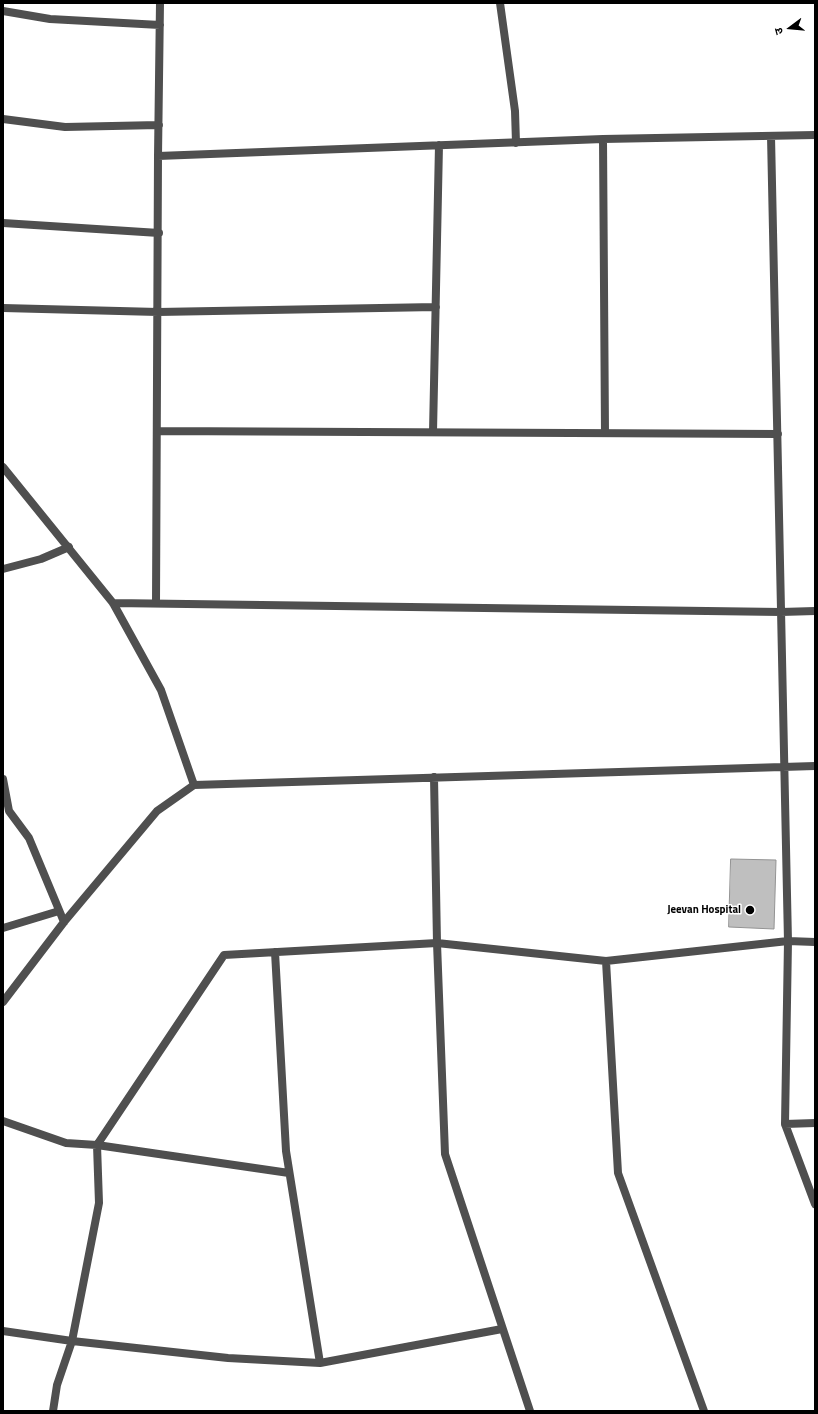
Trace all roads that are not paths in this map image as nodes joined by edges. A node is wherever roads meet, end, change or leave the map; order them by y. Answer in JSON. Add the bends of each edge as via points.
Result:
{"nodes":[{"id":1,"x":160,"y":3,"type":"edge"},
{"id":2,"x":500,"y":3,"type":"edge"},
{"id":3,"x":3,"y":12,"type":"edge"},
{"id":4,"x":160,"y":25,"type":"junction"},
{"id":5,"x":3,"y":119,"type":"edge"},
{"id":6,"x":159,"y":125,"type":"junction"},
{"id":7,"x":815,"y":135,"type":"edge"},
{"id":8,"x":771,"y":136,"type":"junction"},
{"id":9,"x":603,"y":139,"type":"junction"},
{"id":10,"x":516,"y":143,"type":"junction"},
{"id":11,"x":439,"y":145,"type":"junction"},
{"id":12,"x":158,"y":156,"type":"junction"},
{"id":13,"x":3,"y":223,"type":"edge"},
{"id":14,"x":158,"y":233,"type":"junction"},
{"id":15,"x":436,"y":307,"type":"junction"},
{"id":16,"x":3,"y":308,"type":"edge"},
{"id":17,"x":158,"y":312,"type":"junction"},
{"id":18,"x":157,"y":431,"type":"junction"},
{"id":19,"x":433,"y":432,"type":"junction"},
{"id":20,"x":605,"y":433,"type":"junction"},
{"id":21,"x":778,"y":434,"type":"junction"},
{"id":22,"x":3,"y":467,"type":"edge"},
{"id":23,"x":69,"y":547,"type":"junction"},
{"id":24,"x":3,"y":569,"type":"edge"},
{"id":25,"x":156,"y":602,"type":"junction"},
{"id":26,"x":113,"y":603,"type":"junction"},
{"id":27,"x":815,"y":611,"type":"edge"},
{"id":28,"x":781,"y":612,"type":"junction"},
{"id":29,"x":784,"y":766,"type":"junction"},
{"id":30,"x":815,"y":766,"type":"edge"},
{"id":31,"x":434,"y":777,"type":"junction"},
{"id":32,"x":3,"y":779,"type":"edge"},
{"id":33,"x":194,"y":785,"type":"junction"},
{"id":34,"x":6,"y":812,"type":"edge"},
{"id":35,"x":59,"y":911,"type":"junction"},
{"id":36,"x":64,"y":922,"type":"junction"},
{"id":37,"x":3,"y":928,"type":"edge"},
{"id":38,"x":788,"y":941,"type":"junction"},
{"id":39,"x":815,"y":942,"type":"edge"},
{"id":40,"x":437,"y":943,"type":"junction"},
{"id":41,"x":275,"y":952,"type":"junction"},
{"id":42,"x":606,"y":961,"type":"junction"},
{"id":43,"x":3,"y":1002,"type":"edge"},
{"id":44,"x":3,"y":1121,"type":"edge"},
{"id":45,"x":815,"y":1123,"type":"edge"},
{"id":46,"x":785,"y":1124,"type":"junction"},
{"id":47,"x":97,"y":1145,"type":"junction"},
{"id":48,"x":289,"y":1173,"type":"junction"},
{"id":49,"x":815,"y":1204,"type":"edge"},
{"id":50,"x":502,"y":1329,"type":"junction"},
{"id":51,"x":3,"y":1331,"type":"edge"},
{"id":52,"x":72,"y":1341,"type":"junction"},
{"id":53,"x":320,"y":1363,"type":"junction"},
{"id":54,"x":53,"y":1411,"type":"edge"},
{"id":55,"x":530,"y":1411,"type":"edge"},
{"id":56,"x":704,"y":1411,"type":"edge"}],
"edges":[{"from":1,"to":4,"type":"street"},
{"from":2,"to":10,"type":"street","via":[[515,111]]},
{"from":3,"to":4,"type":"street","via":[[50,18]]},
{"from":4,"to":6,"type":"street"},
{"from":5,"to":6,"type":"street","via":[[65,127]]},
{"from":6,"to":12,"type":"street"},
{"from":7,"to":8,"type":"street"},
{"from":8,"to":9,"type":"street"},
{"from":8,"to":21,"type":"street"},
{"from":9,"to":10,"type":"street"},
{"from":9,"to":20,"type":"street"},
{"from":10,"to":11,"type":"street"},
{"from":11,"to":12,"type":"street"},
{"from":11,"to":15,"type":"street"},
{"from":12,"to":14,"type":"street"},
{"from":13,"to":14,"type":"street"},
{"from":14,"to":17,"type":"street"},
{"from":15,"to":17,"type":"street"},
{"from":15,"to":19,"type":"street"},
{"from":16,"to":17,"type":"street"},
{"from":17,"to":18,"type":"street"},
{"from":18,"to":19,"type":"street"},
{"from":18,"to":25,"type":"street"},
{"from":19,"to":20,"type":"street"},
{"from":20,"to":21,"type":"street"},
{"from":21,"to":28,"type":"street"},
{"from":22,"to":23,"type":"street"},
{"from":23,"to":24,"type":"street"},
{"from":23,"to":26,"type":"street"},
{"from":25,"to":26,"type":"street"},
{"from":25,"to":28,"type":"street"},
{"from":26,"to":33,"type":"street","via":[[161,690]]},
{"from":27,"to":28,"type":"street"},
{"from":28,"to":29,"type":"street"},
{"from":29,"to":30,"type":"street"},
{"from":29,"to":31,"type":"street"},
{"from":29,"to":38,"type":"street"},
{"from":31,"to":33,"type":"street"},
{"from":31,"to":40,"type":"street"},
{"from":32,"to":34,"type":"street"},
{"from":33,"to":36,"type":"street","via":[[157,812]]},
{"from":34,"to":35,"type":"street","via":[[29,838]]},
{"from":35,"to":36,"type":"street"},
{"from":35,"to":37,"type":"street"},
{"from":36,"to":43,"type":"street"},
{"from":38,"to":39,"type":"street"},
{"from":38,"to":42,"type":"street"},
{"from":38,"to":46,"type":"street"},
{"from":40,"to":41,"type":"street"},
{"from":40,"to":42,"type":"street"},
{"from":40,"to":50,"type":"street","via":[[445,1154]]},
{"from":41,"to":47,"type":"street","via":[[224,955]]},
{"from":41,"to":48,"type":"street"},
{"from":42,"to":56,"type":"street","via":[[618,1173]]},
{"from":44,"to":47,"type":"street","via":[[66,1143]]},
{"from":45,"to":46,"type":"street"},
{"from":46,"to":49,"type":"street"},
{"from":47,"to":48,"type":"street"},
{"from":47,"to":52,"type":"street","via":[[99,1203]]},
{"from":48,"to":53,"type":"street"},
{"from":50,"to":53,"type":"street"},
{"from":50,"to":55,"type":"street"},
{"from":51,"to":52,"type":"street"},
{"from":52,"to":53,"type":"street","via":[[228,1358]]},
{"from":52,"to":54,"type":"street","via":[[57,1385]]}]}
